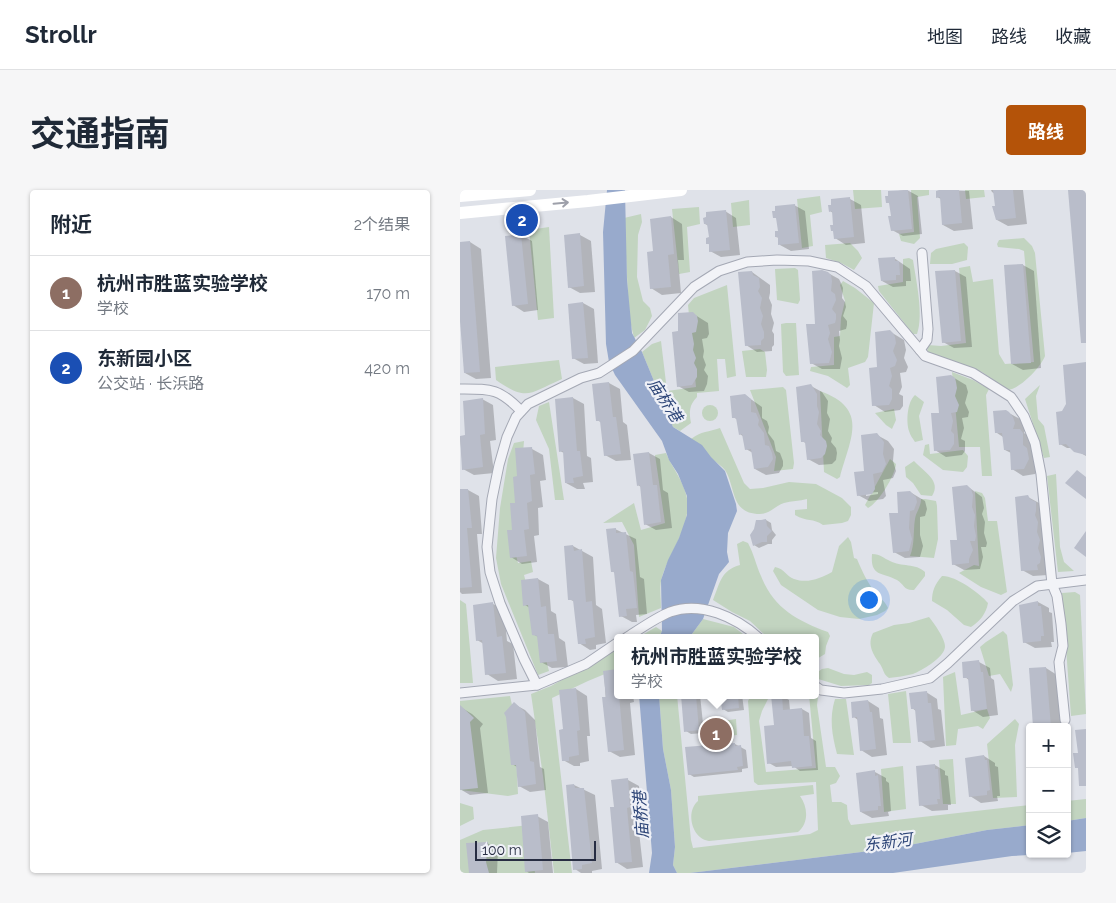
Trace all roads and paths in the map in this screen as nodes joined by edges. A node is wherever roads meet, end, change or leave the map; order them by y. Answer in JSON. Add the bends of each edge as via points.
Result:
{"nodes":[{"id":1,"x":530,"y":190,"type":"edge"},
{"id":2,"x":681,"y":190,"type":"edge"},
{"id":3,"x":460,"y":196,"type":"edge"},
{"id":4,"x":460,"y":213,"type":"edge"},
{"id":5,"x":922,"y":253,"type":"dead end"},
{"id":6,"x":920,"y":350,"type":"junction"},
{"id":7,"x":460,"y":389,"type":"edge"},
{"id":8,"x":521,"y":411,"type":"junction"},
{"id":9,"x":1086,"y":580,"type":"edge"},
{"id":10,"x":1052,"y":584,"type":"junction"},
{"id":11,"x":632,"y":634,"type":"edge"},
{"id":12,"x":754,"y":634,"type":"edge"},
{"id":13,"x":614,"y":646,"type":"edge"},
{"id":14,"x":537,"y":685,"type":"junction"},
{"id":15,"x":819,"y":689,"type":"edge"},
{"id":16,"x":460,"y":693,"type":"edge"},
{"id":17,"x":1065,"y":720,"type":"dead end"}],
"edges":[{"from":1,"to":3,"type":"main road"},
{"from":4,"to":2,"type":"main road","one_way":true},
{"from":5,"to":6,"type":"street","via":[[928,329],[927,340]]},
{"from":6,"to":8,"type":"street","via":[[866,286],[837,267],[809,260],[747,262],[719,271],[694,287],[633,351],[604,370],[528,404]]},
{"from":6,"to":10,"type":"street","via":[[925,356],[973,373],[1011,397],[1024,416],[1035,443],[1041,474]]},
{"from":7,"to":8,"type":"street","via":[[495,390],[509,398]]},
{"from":8,"to":14,"type":"street","via":[[507,437],[499,465],[487,547],[490,572],[500,603]]},
{"from":9,"to":10,"type":"street"},
{"from":10,"to":15,"type":"street","via":[[1037,586],[1013,601],[930,678],[882,689],[844,693]]},
{"from":10,"to":17,"type":"street","via":[[1062,632],[1059,662]]},
{"from":11,"to":12,"type":"street","via":[[670,612],[691,608],[715,612]]},
{"from":13,"to":14,"type":"street","via":[[586,664]]},
{"from":14,"to":16,"type":"street"}]}
